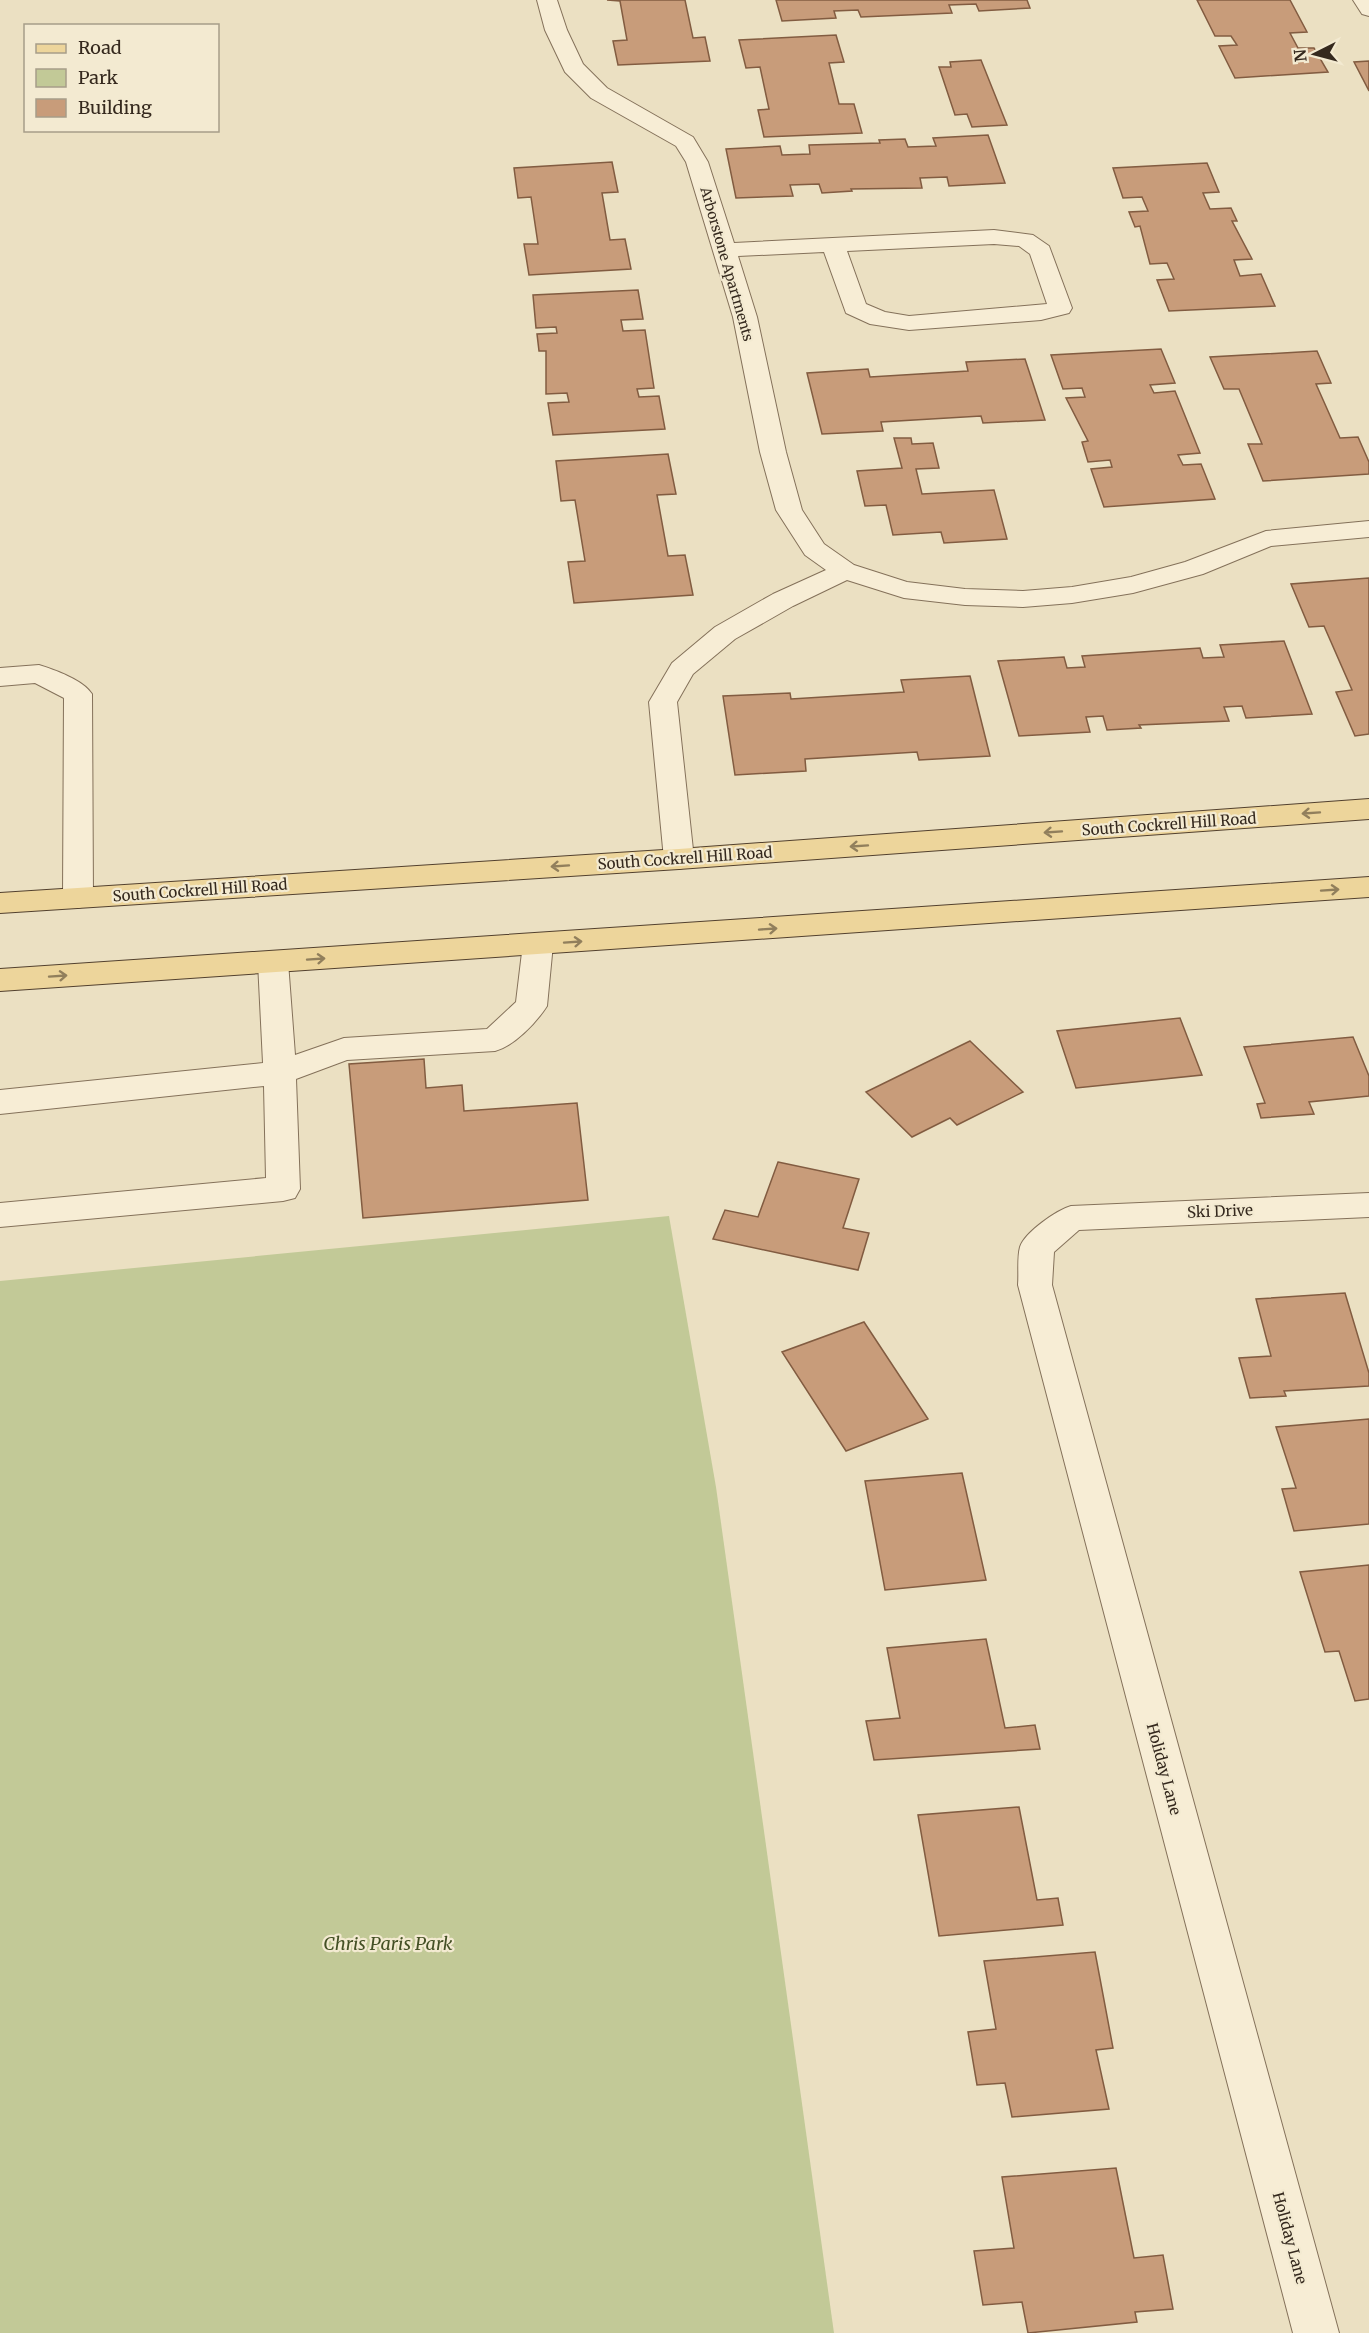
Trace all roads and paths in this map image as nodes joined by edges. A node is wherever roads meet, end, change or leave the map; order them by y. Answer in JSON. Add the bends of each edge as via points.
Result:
{"nodes":[{"id":1,"x":548,"y":0,"type":"edge"},
{"id":2,"x":1364,"y":0,"type":"edge"},
{"id":3,"x":1369,"y":10,"type":"edge"},
{"id":4,"x":833,"y":245,"type":"junction"},
{"id":5,"x":725,"y":250,"type":"junction"},
{"id":6,"x":1369,"y":529,"type":"edge"},
{"id":7,"x":845,"y":571,"type":"junction"},
{"id":8,"x":0,"y":677,"type":"edge"},
{"id":9,"x":1369,"y":809,"type":"edge"},
{"id":10,"x":679,"y":859,"type":"junction"},
{"id":11,"x":1369,"y":887,"type":"edge"},
{"id":12,"x":78,"y":898,"type":"junction"},
{"id":13,"x":0,"y":903,"type":"edge"},
{"id":14,"x":538,"y":944,"type":"junction"},
{"id":15,"x":273,"y":962,"type":"junction"},
{"id":16,"x":0,"y":980,"type":"edge"},
{"id":17,"x":279,"y":1073,"type":"junction"},
{"id":18,"x":0,"y":1102,"type":"edge"},
{"id":19,"x":1369,"y":1205,"type":"edge"},
{"id":20,"x":0,"y":1215,"type":"edge"},
{"id":21,"x":1071,"y":1218,"type":"joint"},
{"id":22,"x":1316,"y":2333,"type":"edge"}],
"edges":[{"from":1,"to":5,"type":"street","name":"Arborstone Apartments","via":[[573,67],[599,93],[685,142],[697,162]]},
{"from":2,"to":3,"type":"street"},
{"from":4,"to":4,"type":"street","via":[[994,237],[1025,240],[1041,251],[1060,308],[1041,313],[909,323],[879,319],[855,308]]},
{"from":4,"to":5,"type":"street"},
{"from":5,"to":7,"type":"street","name":"Arborstone Apartments","via":[[745,317],[789,510],[814,549]]},
{"from":6,"to":7,"type":"street","name":"Arborstone Apartments","via":[[1266,539],[1194,568],[1134,585],[1042,597],[965,597],[904,590]]},
{"from":7,"to":10,"type":"street","via":[[725,633],[682,669],[663,702]]},
{"from":8,"to":12,"type":"street","via":[[39,674],[78,694]]},
{"from":9,"to":10,"type":"main road","name":"South Cockrell Hill Road","one_way":true},
{"from":10,"to":12,"type":"main road","name":"South Cockrell Hill Road","one_way":true},
{"from":14,"to":11,"type":"main road","one_way":true},
{"from":12,"to":13,"type":"main road","name":"South Cockrell Hill Road"},
{"from":15,"to":14,"type":"main road","one_way":true},
{"from":14,"to":17,"type":"street","via":[[531,1006],[495,1040],[344,1049]]},
{"from":16,"to":15,"type":"main road","one_way":true},
{"from":15,"to":17,"type":"street"},
{"from":17,"to":18,"type":"street"},
{"from":17,"to":20,"type":"street","via":[[284,1189]]},
{"from":19,"to":21,"type":"street","name":"Ski Drive"},
{"from":21,"to":22,"type":"street","name":"Holiday Lane","via":[[1036,1247],[1035,1285]]}]}
